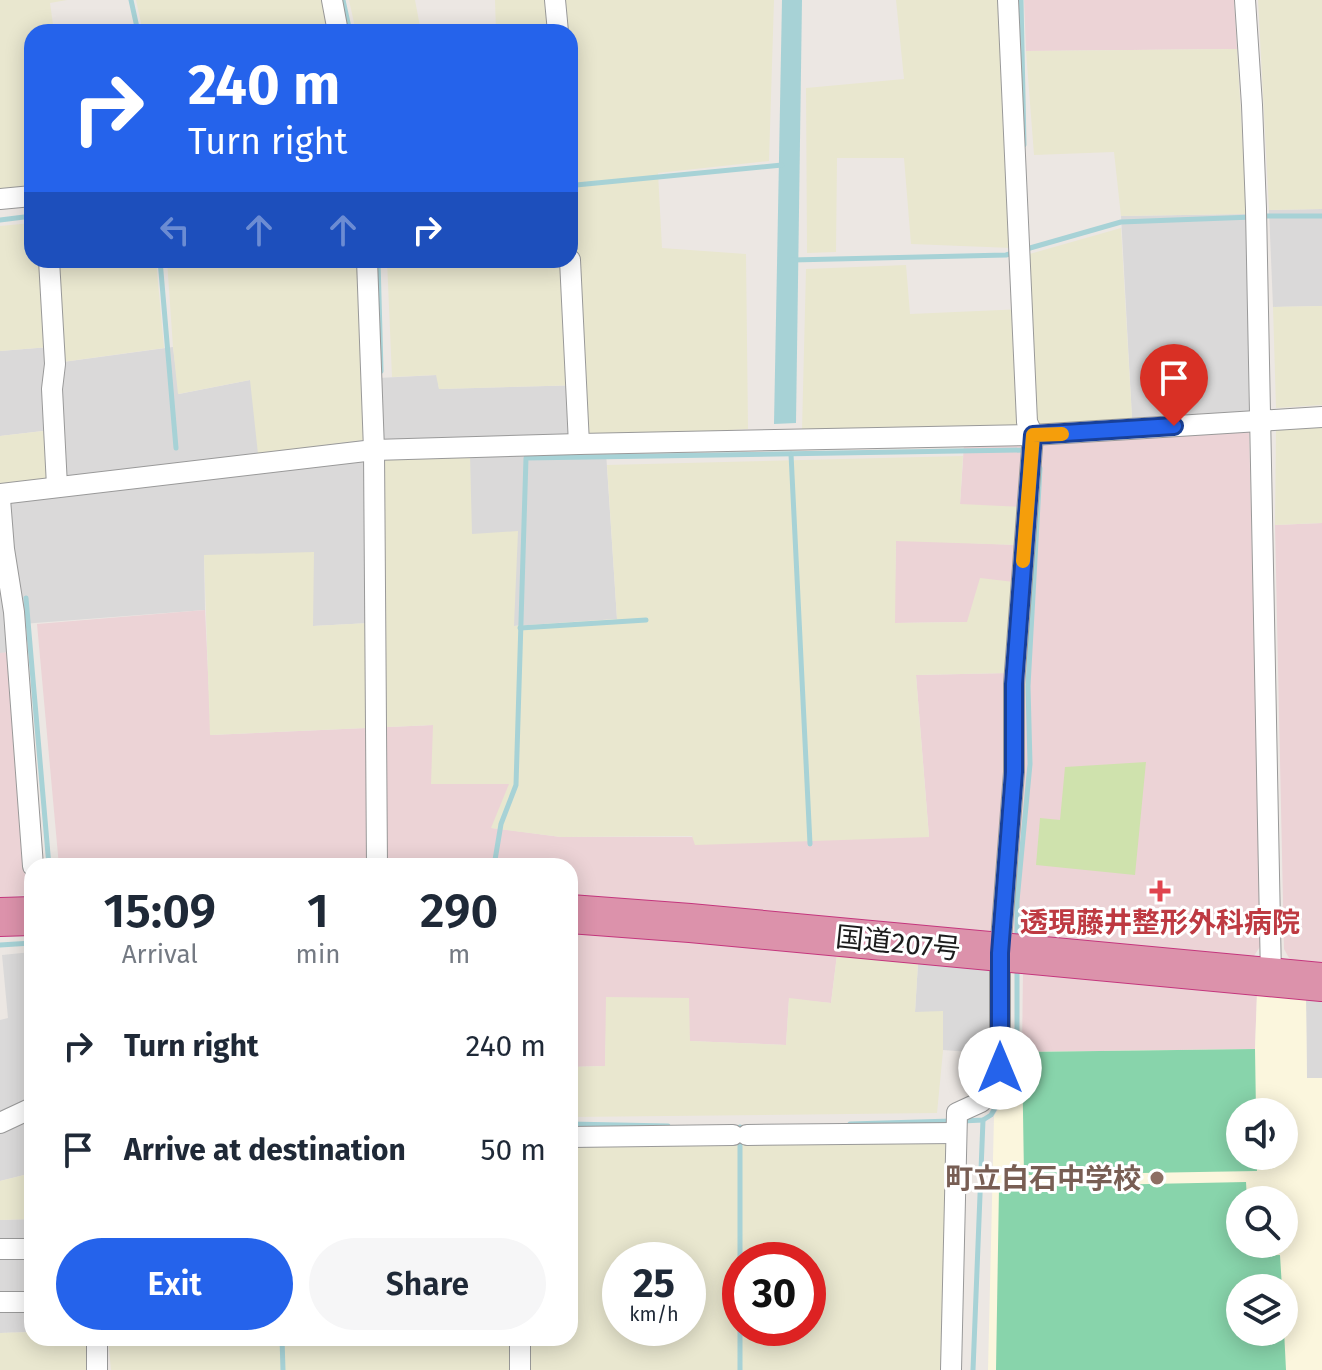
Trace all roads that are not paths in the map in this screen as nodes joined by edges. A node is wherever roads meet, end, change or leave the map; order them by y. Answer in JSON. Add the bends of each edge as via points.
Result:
{"nodes":[{"id":1,"x":332,"y":0,"type":"edge"},
{"id":2,"x":555,"y":0,"type":"edge"},
{"id":3,"x":1008,"y":0,"type":"edge"},
{"id":4,"x":1245,"y":0,"type":"edge"},
{"id":5,"x":336,"y":24,"type":"edge"},
{"id":6,"x":557,"y":24,"type":"edge"},
{"id":7,"x":24,"y":197,"type":"edge"},
{"id":8,"x":0,"y":199,"type":"edge"},
{"id":9,"x":49,"y":268,"type":"edge"},
{"id":10,"x":367,"y":268,"type":"edge"},
{"id":11,"x":570,"y":268,"type":"edge"},
{"id":12,"x":1322,"y":417,"type":"edge"},
{"id":13,"x":1259,"y":420,"type":"junction"},
{"id":14,"x":579,"y":444,"type":"junction"},
{"id":15,"x":1032,"y":445,"type":"junction"},
{"id":16,"x":374,"y":450,"type":"junction"},
{"id":17,"x":57,"y":486,"type":"junction"},
{"id":18,"x":0,"y":496,"type":"edge"},
{"id":19,"x":32,"y":858,"type":"edge"},
{"id":20,"x":377,"y":858,"type":"edge"},
{"id":21,"x":578,"y":915,"type":"edge"},
{"id":22,"x":24,"y":916,"type":"edge"},
{"id":23,"x":0,"y":917,"type":"edge"},
{"id":24,"x":1012,"y":954,"type":"junction"},
{"id":25,"x":1271,"y":977,"type":"junction"},
{"id":26,"x":1322,"y":982,"type":"edge"},
{"id":27,"x":24,"y":1112,"type":"edge"},
{"id":28,"x":0,"y":1123,"type":"edge"},
{"id":29,"x":956,"y":1124,"type":"junction"},
{"id":30,"x":578,"y":1137,"type":"edge"},
{"id":31,"x":0,"y":1249,"type":"edge"},
{"id":32,"x":24,"y":1249,"type":"edge"},
{"id":33,"x":0,"y":1302,"type":"edge"},
{"id":34,"x":24,"y":1302,"type":"edge"},
{"id":35,"x":97,"y":1346,"type":"edge"},
{"id":36,"x":520,"y":1346,"type":"edge"},
{"id":37,"x":97,"y":1370,"type":"edge"},
{"id":38,"x":520,"y":1370,"type":"edge"},
{"id":39,"x":951,"y":1370,"type":"edge"}],
"edges":[{"from":1,"to":5,"type":"street"},
{"from":2,"to":6,"type":"street"},
{"from":3,"to":15,"type":"street"},
{"from":4,"to":13,"type":"street"},
{"from":7,"to":8,"type":"street"},
{"from":9,"to":17,"type":"street"},
{"from":10,"to":16,"type":"street"},
{"from":11,"to":14,"type":"street"},
{"from":12,"to":13,"type":"street"},
{"from":13,"to":15,"type":"street"},
{"from":13,"to":25,"type":"street"},
{"from":14,"to":15,"type":"street","via":[[790,440]]},
{"from":14,"to":16,"type":"street"},
{"from":15,"to":24,"type":"street","via":[[1014,684]]},
{"from":16,"to":17,"type":"street"},
{"from":16,"to":20,"type":"street"},
{"from":17,"to":18,"type":"street"},
{"from":18,"to":19,"type":"street"},
{"from":21,"to":24,"type":"highway","name":"国道207号"},
{"from":22,"to":23,"type":"highway"},
{"from":24,"to":25,"type":"highway","name":"国道207号"},
{"from":24,"to":29,"type":"street","via":[[1000,1068],[981,1102]]},
{"from":25,"to":26,"type":"highway","name":"国道207号"},
{"from":27,"to":28,"type":"street"},
{"from":29,"to":30,"type":"street"},
{"from":29,"to":39,"type":"street"},
{"from":31,"to":32,"type":"street"},
{"from":33,"to":34,"type":"street"},
{"from":35,"to":37,"type":"street"},
{"from":36,"to":38,"type":"street"}]}
